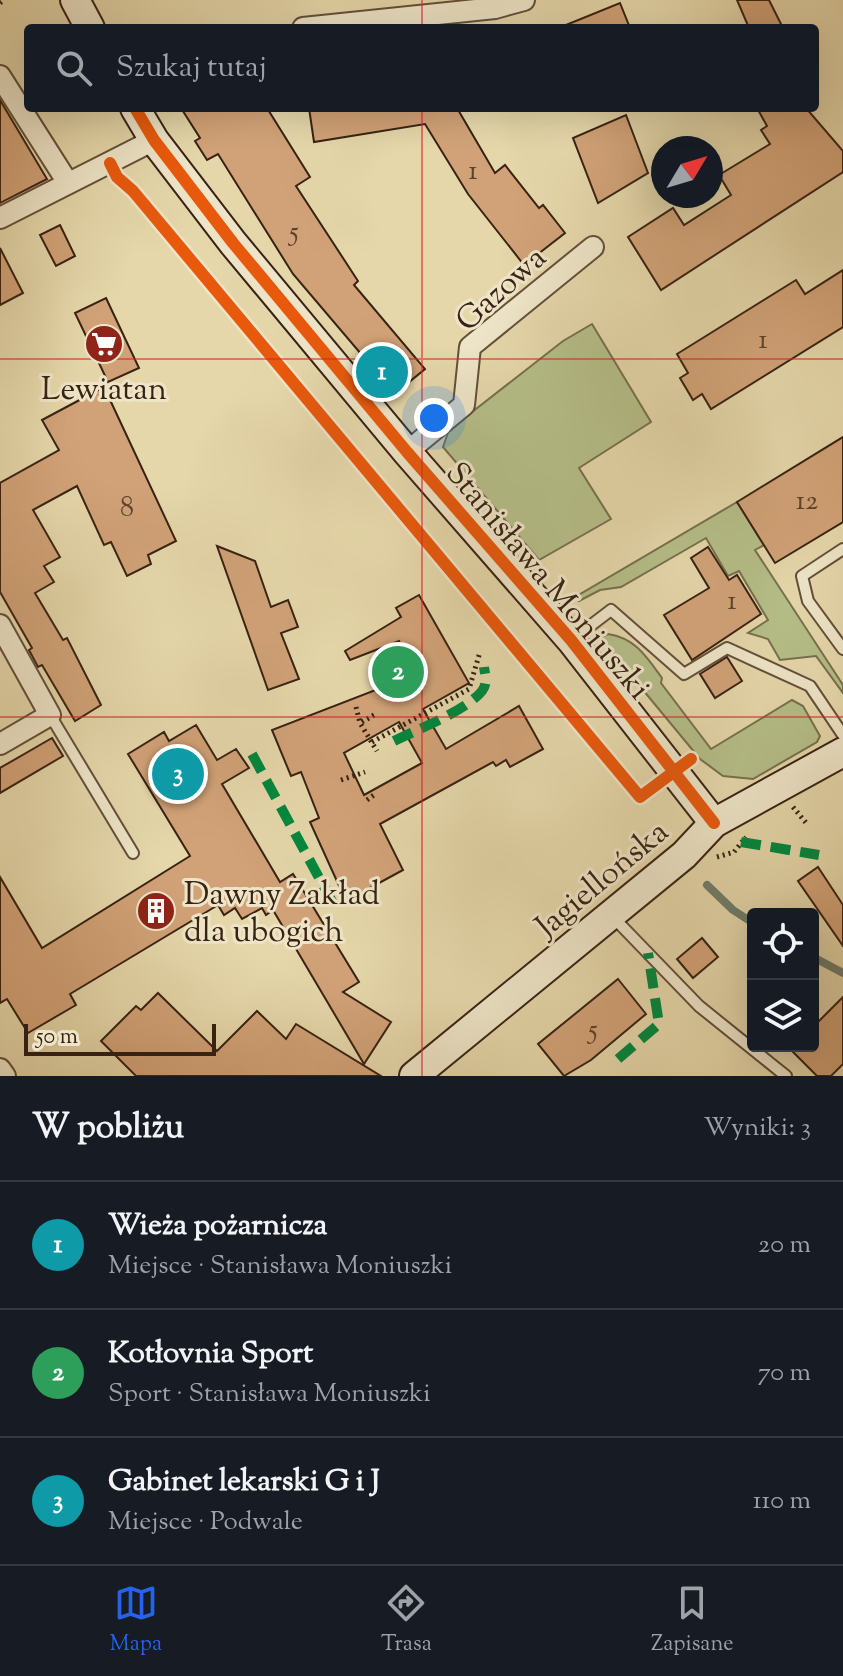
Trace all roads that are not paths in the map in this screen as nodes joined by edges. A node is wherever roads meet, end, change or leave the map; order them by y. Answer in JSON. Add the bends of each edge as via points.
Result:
{"nodes":[{"id":1,"x":75,"y":0,"type":"edge"},
{"id":2,"x":524,"y":0,"type":"edge"},
{"id":3,"x":88,"y":24,"type":"edge"},
{"id":4,"x":341,"y":24,"type":"edge"},
{"id":5,"x":0,"y":76,"type":"edge"},
{"id":6,"x":137,"y":112,"type":"edge"},
{"id":7,"x":154,"y":140,"type":"junction"},
{"id":8,"x":68,"y":183,"type":"junction"},
{"id":9,"x":0,"y":218,"type":"edge"},
{"id":10,"x":593,"y":247,"type":"dead end"},
{"id":11,"x":407,"y":452,"type":"junction"},
{"id":12,"x":843,"y":549,"type":"edge"},
{"id":13,"x":0,"y":625,"type":"edge"},
{"id":14,"x":571,"y":640,"type":"junction"},
{"id":15,"x":843,"y":649,"type":"edge"},
{"id":16,"x":50,"y":715,"type":"junction"},
{"id":17,"x":843,"y":735,"type":"edge"},
{"id":18,"x":0,"y":744,"type":"edge"},
{"id":19,"x":843,"y":752,"type":"edge"},
{"id":20,"x":714,"y":823,"type":"junction"},
{"id":21,"x":133,"y":853,"type":"dead end"},
{"id":22,"x":610,"y":915,"type":"junction"},
{"id":23,"x":0,"y":1069,"type":"edge"},
{"id":24,"x":5,"y":1076,"type":"edge"},
{"id":25,"x":414,"y":1076,"type":"edge"},
{"id":26,"x":786,"y":1076,"type":"edge"}],
"edges":[{"from":1,"to":3,"type":"street"},
{"from":2,"to":4,"type":"street","via":[[495,8]]},
{"from":5,"to":8,"type":"street"},
{"from":6,"to":7,"type":"street","name":"Stanisława Moniuszki"},
{"from":7,"to":8,"type":"street"},
{"from":7,"to":11,"type":"street","name":"Stanisława Moniuszki"},
{"from":8,"to":9,"type":"street"},
{"from":10,"to":11,"type":"street","name":"Gazowa","via":[[470,347],[464,405]]},
{"from":11,"to":14,"type":"street","name":"Stanisława Moniuszki"},
{"from":12,"to":15,"type":"lane","via":[[802,576],[808,601]]},
{"from":13,"to":16,"type":"street"},
{"from":14,"to":17,"type":"lane","via":[[611,610],[684,674],[727,648],[810,686]]},
{"from":14,"to":20,"type":"street","name":"Stanisława Moniuszki"},
{"from":16,"to":18,"type":"street"},
{"from":16,"to":21,"type":"lane"},
{"from":19,"to":20,"type":"street","name":"Jagiellońska"},
{"from":20,"to":22,"type":"street","name":"Jagiellońska","via":[[684,855]]},
{"from":22,"to":25,"type":"street","name":"Jagiellońska"},
{"from":22,"to":26,"type":"lane","via":[[699,1006]]},
{"from":23,"to":24,"type":"street"}]}
